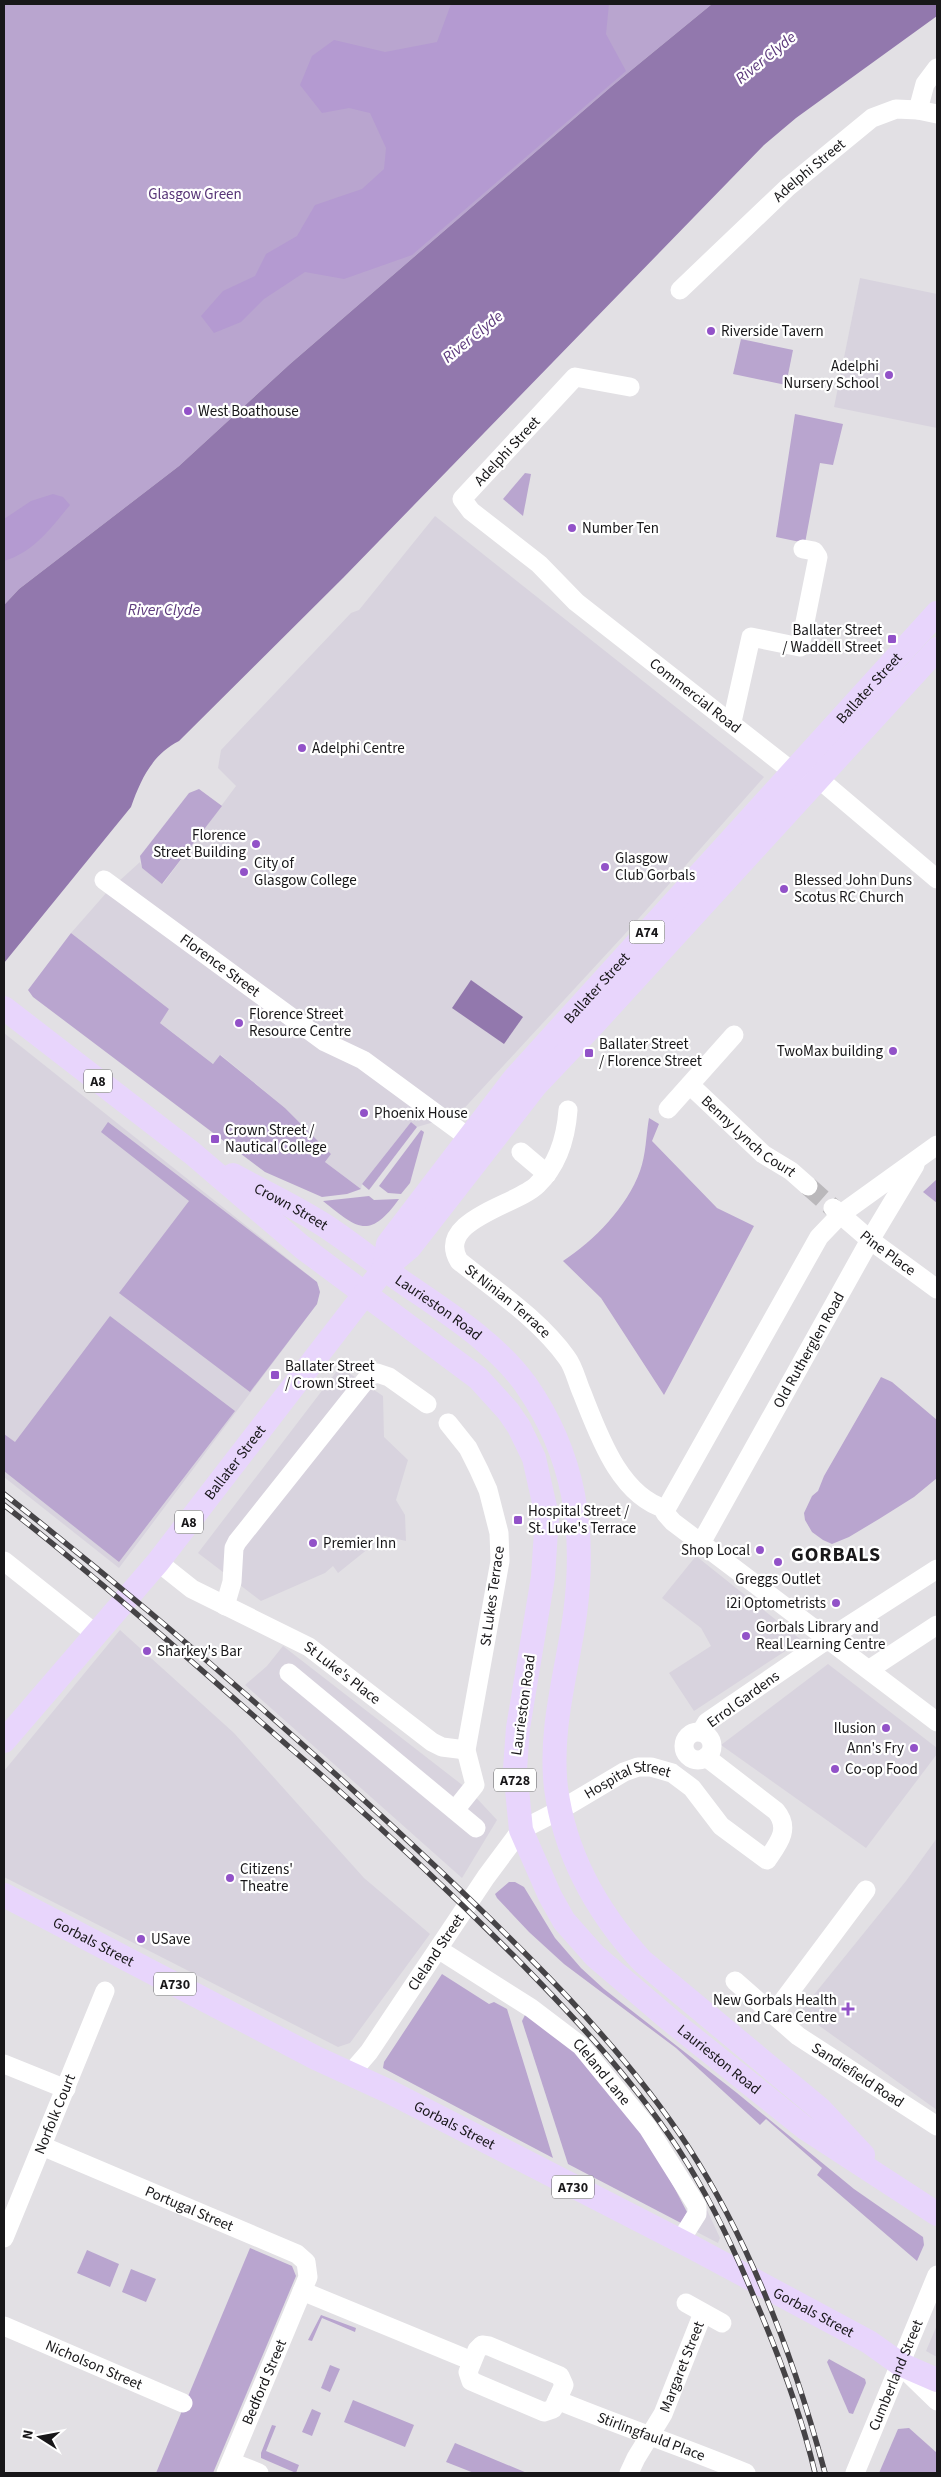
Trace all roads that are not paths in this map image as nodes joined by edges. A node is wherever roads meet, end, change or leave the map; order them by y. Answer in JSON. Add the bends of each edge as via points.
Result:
{"nodes":[{"id":1,"x":937,"y":68,"type":"edge"},
{"id":2,"x":918,"y":110,"type":"junction"},
{"id":3,"x":937,"y":114,"type":"edge"},
{"id":4,"x":680,"y":290,"type":"dead end"},
{"id":5,"x":630,"y":388,"type":"dead end"},
{"id":6,"x":462,"y":499,"type":"joint"},
{"id":7,"x":803,"y":549,"type":"dead end"},
{"id":8,"x":937,"y":613,"type":"edge"},
{"id":9,"x":937,"y":649,"type":"edge"},
{"id":10,"x":732,"y":722,"type":"junction"},
{"id":11,"x":794,"y":772,"type":"junction"},
{"id":12,"x":819,"y":778,"type":"junction"},
{"id":13,"x":937,"y":879,"type":"edge"},
{"id":14,"x":104,"y":880,"type":"dead end"},
{"id":15,"x":4,"y":1008,"type":"edge"},
{"id":16,"x":734,"y":1035,"type":"dead end"},
{"id":17,"x":690,"y":1085,"type":"junction"},
{"id":18,"x":668,"y":1109,"type":"dead end"},
{"id":19,"x":568,"y":1110,"type":"dead end"},
{"id":20,"x":476,"y":1144,"type":"junction"},
{"id":21,"x":937,"y":1145,"type":"edge"},
{"id":22,"x":521,"y":1152,"type":"dead end"},
{"id":23,"x":192,"y":1153,"type":"junction"},
{"id":24,"x":918,"y":1159,"type":"junction"},
{"id":25,"x":547,"y":1174,"type":"junction"},
{"id":26,"x":808,"y":1186,"type":"tunnel mouth"},
{"id":27,"x":837,"y":1211,"type":"junction"},
{"id":28,"x":870,"y":1240,"type":"junction"},
{"id":29,"x":384,"y":1269,"type":"junction"},
{"id":30,"x":937,"y":1289,"type":"edge"},
{"id":31,"x":365,"y":1295,"type":"junction"},
{"id":32,"x":427,"y":1404,"type":"dead end"},
{"id":33,"x":448,"y":1423,"type":"dead end"},
{"id":34,"x":666,"y":1509,"type":"junction"},
{"id":35,"x":701,"y":1542,"type":"junction"},
{"id":36,"x":4,"y":1561,"type":"edge"},
{"id":37,"x":158,"y":1562,"type":"junction"},
{"id":38,"x":937,"y":1569,"type":"edge"},
{"id":39,"x":226,"y":1606,"type":"junction"},
{"id":40,"x":937,"y":1625,"type":"edge"},
{"id":41,"x":97,"y":1635,"type":"junction"},
{"id":42,"x":828,"y":1639,"type":"junction"},
{"id":43,"x":870,"y":1669,"type":"junction"},
{"id":44,"x":289,"y":1673,"type":"dead end"},
{"id":45,"x":937,"y":1722,"type":"edge"},
{"id":46,"x":4,"y":1741,"type":"edge"},
{"id":47,"x":466,"y":1750,"type":"junction"},
{"id":48,"x":455,"y":1810,"type":"junction"},
{"id":49,"x":560,"y":1810,"type":"junction"},
{"id":50,"x":476,"y":1828,"type":"dead end"},
{"id":51,"x":521,"y":1830,"type":"junction"},
{"id":52,"x":767,"y":1860,"type":"joint"},
{"id":53,"x":866,"y":1890,"type":"dead end"},
{"id":54,"x":4,"y":1895,"type":"edge"},
{"id":55,"x":438,"y":1949,"type":"junction"},
{"id":56,"x":735,"y":1981,"type":"dead end"},
{"id":57,"x":105,"y":1991,"type":"dead end"},
{"id":58,"x":774,"y":2013,"type":"junction"},
{"id":59,"x":4,"y":2064,"type":"edge"},
{"id":60,"x":350,"y":2074,"type":"junction"},
{"id":61,"x":66,"y":2089,"type":"junction"},
{"id":62,"x":937,"y":2126,"type":"edge"},
{"id":63,"x":42,"y":2146,"type":"junction"},
{"id":64,"x":885,"y":2179,"type":"junction"},
{"id":65,"x":9,"y":2210,"type":"edge"},
{"id":66,"x":937,"y":2214,"type":"edge"},
{"id":67,"x":4,"y":2238,"type":"edge"},
{"id":68,"x":680,"y":2241,"type":"junction"},
{"id":69,"x":937,"y":2275,"type":"edge"},
{"id":70,"x":302,"y":2291,"type":"junction"},
{"id":71,"x":686,"y":2303,"type":"dead end"},
{"id":72,"x":703,"y":2313,"type":"junction"},
{"id":73,"x":722,"y":2323,"type":"dead end"},
{"id":74,"x":4,"y":2326,"type":"edge"},
{"id":75,"x":472,"y":2362,"type":"junction"},
{"id":76,"x":900,"y":2364,"type":"junction"},
{"id":77,"x":937,"y":2380,"type":"edge"},
{"id":78,"x":558,"y":2400,"type":"junction"},
{"id":79,"x":937,"y":2401,"type":"edge"},
{"id":80,"x":183,"y":2403,"type":"dead end"},
{"id":81,"x":650,"y":2436,"type":"junction"},
{"id":82,"x":228,"y":2467,"type":"edge"},
{"id":83,"x":259,"y":2473,"type":"edge"},
{"id":84,"x":629,"y":2473,"type":"edge"},
{"id":85,"x":746,"y":2473,"type":"edge"},
{"id":86,"x":855,"y":2473,"type":"edge"}],
"edges":[{"from":1,"to":2,"type":"street","via":[[924,84]]},
{"from":2,"to":3,"type":"street","name":"Adelphi Street"},
{"from":2,"to":4,"type":"street","name":"Adelphi Street","via":[[896,109],[872,118],[788,187]]},
{"from":5,"to":6,"type":"street","name":"Adelphi Street","via":[[575,377]]},
{"from":6,"to":10,"type":"street","name":"Commercial Road","via":[[471,511],[539,564],[576,602]]},
{"from":7,"to":10,"type":"street","via":[[814,551],[818,557],[800,647],[751,636]]},
{"from":8,"to":11,"type":"main road","name":"Ballater Street","number":"A74"},
{"from":9,"to":12,"type":"main road","name":"Ballater Street","number":"A74"},
{"from":10,"to":11,"type":"street","name":"Commercial Road"},
{"from":11,"to":12,"type":"street","name":"Commercial Road"},
{"from":11,"to":20,"type":"main road","name":"Ballater Street","number":"A74","via":[[553,1036]]},
{"from":12,"to":13,"type":"street","name":"Commercial Road"},
{"from":12,"to":20,"type":"main road","name":"Ballater Street","number":"A74","via":[[592,1026]]},
{"from":14,"to":20,"type":"street","name":"Florence Street","via":[[325,1042],[363,1060]]},
{"from":15,"to":23,"type":"main road","name":"Crown Street","number":"A8"},
{"from":16,"to":17,"type":"street","name":"Benny Lynch Court"},
{"from":17,"to":18,"type":"street","name":"Benny Lynch Court"},
{"from":17,"to":26,"type":"street","name":"Benny Lynch Court","via":[[763,1154]]},
{"from":19,"to":25,"type":"street","name":"St Ninian Terrace","via":[[564,1140]]},
{"from":20,"to":29,"type":"main road","name":"Ballater Street","number":"A74","via":[[410,1247]]},
{"from":21,"to":24,"type":"street","name":"Old Rutherglen Road"},
{"from":22,"to":25,"type":"street"},
{"from":23,"to":29,"type":"main road","name":"Crown Street","number":"A8","via":[[321,1223]]},
{"from":23,"to":31,"type":"main road","name":"Crown Street","number":"A8","via":[[302,1247]]},
{"from":24,"to":27,"type":"street","name":"Old Rutherglen Road"},
{"from":24,"to":28,"type":"street","name":"Old Rutherglen Road"},
{"from":25,"to":34,"type":"street","name":"St Ninian Terrace","via":[[519,1199],[470,1221],[455,1243],[456,1256],[542,1330],[568,1359],[595,1427],[621,1477],[653,1505]]},
{"from":27,"to":28,"type":"street","name":"Pine Place"},
{"from":27,"to":34,"type":"street","name":"Old Rutherglen Road","via":[[819,1237]]},
{"from":28,"to":30,"type":"street","name":"Pine Place"},
{"from":28,"to":35,"type":"street","name":"Old Rutherglen Road"},
{"from":29,"to":31,"type":"main road","name":"Ballater Street","number":"A8"},
{"from":29,"to":49,"type":"main road","name":"Laurieston Road","number":"A728","via":[[466,1328],[515,1370],[538,1403],[564,1459],[574,1490],[580,1559],[575,1615],[555,1742]]},
{"from":31,"to":37,"type":"main road","name":"Ballater Street","number":"A8"},
{"from":31,"to":51,"type":"main road","name":"Laurieston Road","number":"A728","via":[[478,1378],[519,1427],[534,1458],[547,1516],[546,1545],[544,1576],[516,1750],[516,1794]]},
{"from":32,"to":39,"type":"street","via":[[377,1372],[362,1383],[237,1542]]},
{"from":33,"to":47,"type":"street","name":"St Lukes Terrace","via":[[468,1448],[488,1490],[498,1522],[500,1548]]},
{"from":34,"to":35,"type":"street","via":[[665,1513],[673,1522]]},
{"from":35,"to":42,"type":"street"},
{"from":36,"to":41,"type":"street"},
{"from":37,"to":39,"type":"street","name":"St Luke's Place","via":[[192,1589]]},
{"from":37,"to":41,"type":"main road","name":"Ballater Street","number":"A8"},
{"from":38,"to":42,"type":"street","name":"Errol Gardens"},
{"from":39,"to":47,"type":"street","name":"St Luke's Place","via":[[309,1647],[432,1742],[442,1747]]},
{"from":40,"to":43,"type":"street"},
{"from":41,"to":46,"type":"main road","name":"Ballater Street","number":"A8"},
{"from":42,"to":43,"type":"street"},
{"from":42,"to":52,"type":"street","name":"Errol Gardens","via":[[707,1722],[701,1732],[689,1736],[685,1748],[692,1758],[706,1757],[782,1819],[782,1838]]},
{"from":43,"to":45,"type":"street"},
{"from":44,"to":48,"type":"street"},
{"from":47,"to":48,"type":"street","via":[[475,1785]]},
{"from":48,"to":50,"type":"street"},
{"from":49,"to":51,"type":"street","name":"Hospital Street"},
{"from":49,"to":52,"type":"street","name":"Hospital Street","via":[[624,1772],[651,1767],[672,1773],[692,1788],[721,1826]]},
{"from":49,"to":64,"type":"main road","name":"Laurieston Road","number":"A728","via":[[576,1864],[618,1935],[663,1980],[820,2109]]},
{"from":51,"to":55,"type":"street","name":"Cleland Street"},
{"from":51,"to":64,"type":"main road","name":"Laurieston Road","number":"A728","via":[[564,1921],[608,1970],[805,2128]]},
{"from":53,"to":58,"type":"street"},
{"from":54,"to":60,"type":"main road","name":"Gorbals Street","number":"A730"},
{"from":55,"to":60,"type":"street","name":"Cleland Street"},
{"from":55,"to":68,"type":"street","name":"Cleland Lane","via":[[552,2022],[595,2063],[648,2128],[697,2206],[697,2214]]},
{"from":56,"to":58,"type":"street","name":"Sandiefield Road"},
{"from":57,"to":61,"type":"street","name":"Norfolk Court"},
{"from":58,"to":62,"type":"street","name":"Sandiefield Road","via":[[798,2036]]},
{"from":59,"to":61,"type":"street"},
{"from":60,"to":68,"type":"main road","name":"Gorbals Street","number":"A730"},
{"from":61,"to":63,"type":"street","name":"Norfolk Court"},
{"from":63,"to":65,"type":"street","name":"Norfolk Court"},
{"from":63,"to":70,"type":"street","name":"Portugal Street","via":[[297,2254],[304,2259],[308,2270]]},
{"from":64,"to":66,"type":"main road","name":"Laurieston Road","number":"A728"},
{"from":65,"to":67,"type":"street","name":"Norfolk Court"},
{"from":68,"to":76,"type":"main road","name":"Gorbals Street","number":"A730","via":[[869,2342]]},
{"from":69,"to":76,"type":"street","name":"Cumberland Street"},
{"from":70,"to":75,"type":"street"},
{"from":70,"to":82,"type":"street","name":"Bedford Street"},
{"from":71,"to":72,"type":"street","name":"Margaret Street"},
{"from":72,"to":73,"type":"street","name":"Margaret Street"},
{"from":72,"to":81,"type":"street","name":"Margaret Street","via":[[663,2414]]},
{"from":74,"to":80,"type":"street","name":"Nicholson Street"},
{"from":75,"to":78,"type":"street","via":[[468,2374],[473,2382],[544,2412],[552,2410]]},
{"from":75,"to":78,"type":"street","via":[[478,2348],[486,2345],[558,2374],[564,2383]]},
{"from":76,"to":77,"type":"main road","number":"A730"},
{"from":76,"to":79,"type":"street"},
{"from":76,"to":86,"type":"street","name":"Cumberland Street"},
{"from":78,"to":81,"type":"street","name":"Stirlingfauld Place"},
{"from":81,"to":84,"type":"street","name":"Margaret Street"},
{"from":81,"to":85,"type":"street","name":"Stirlingfauld Place"},
{"from":82,"to":83,"type":"street"}]}
